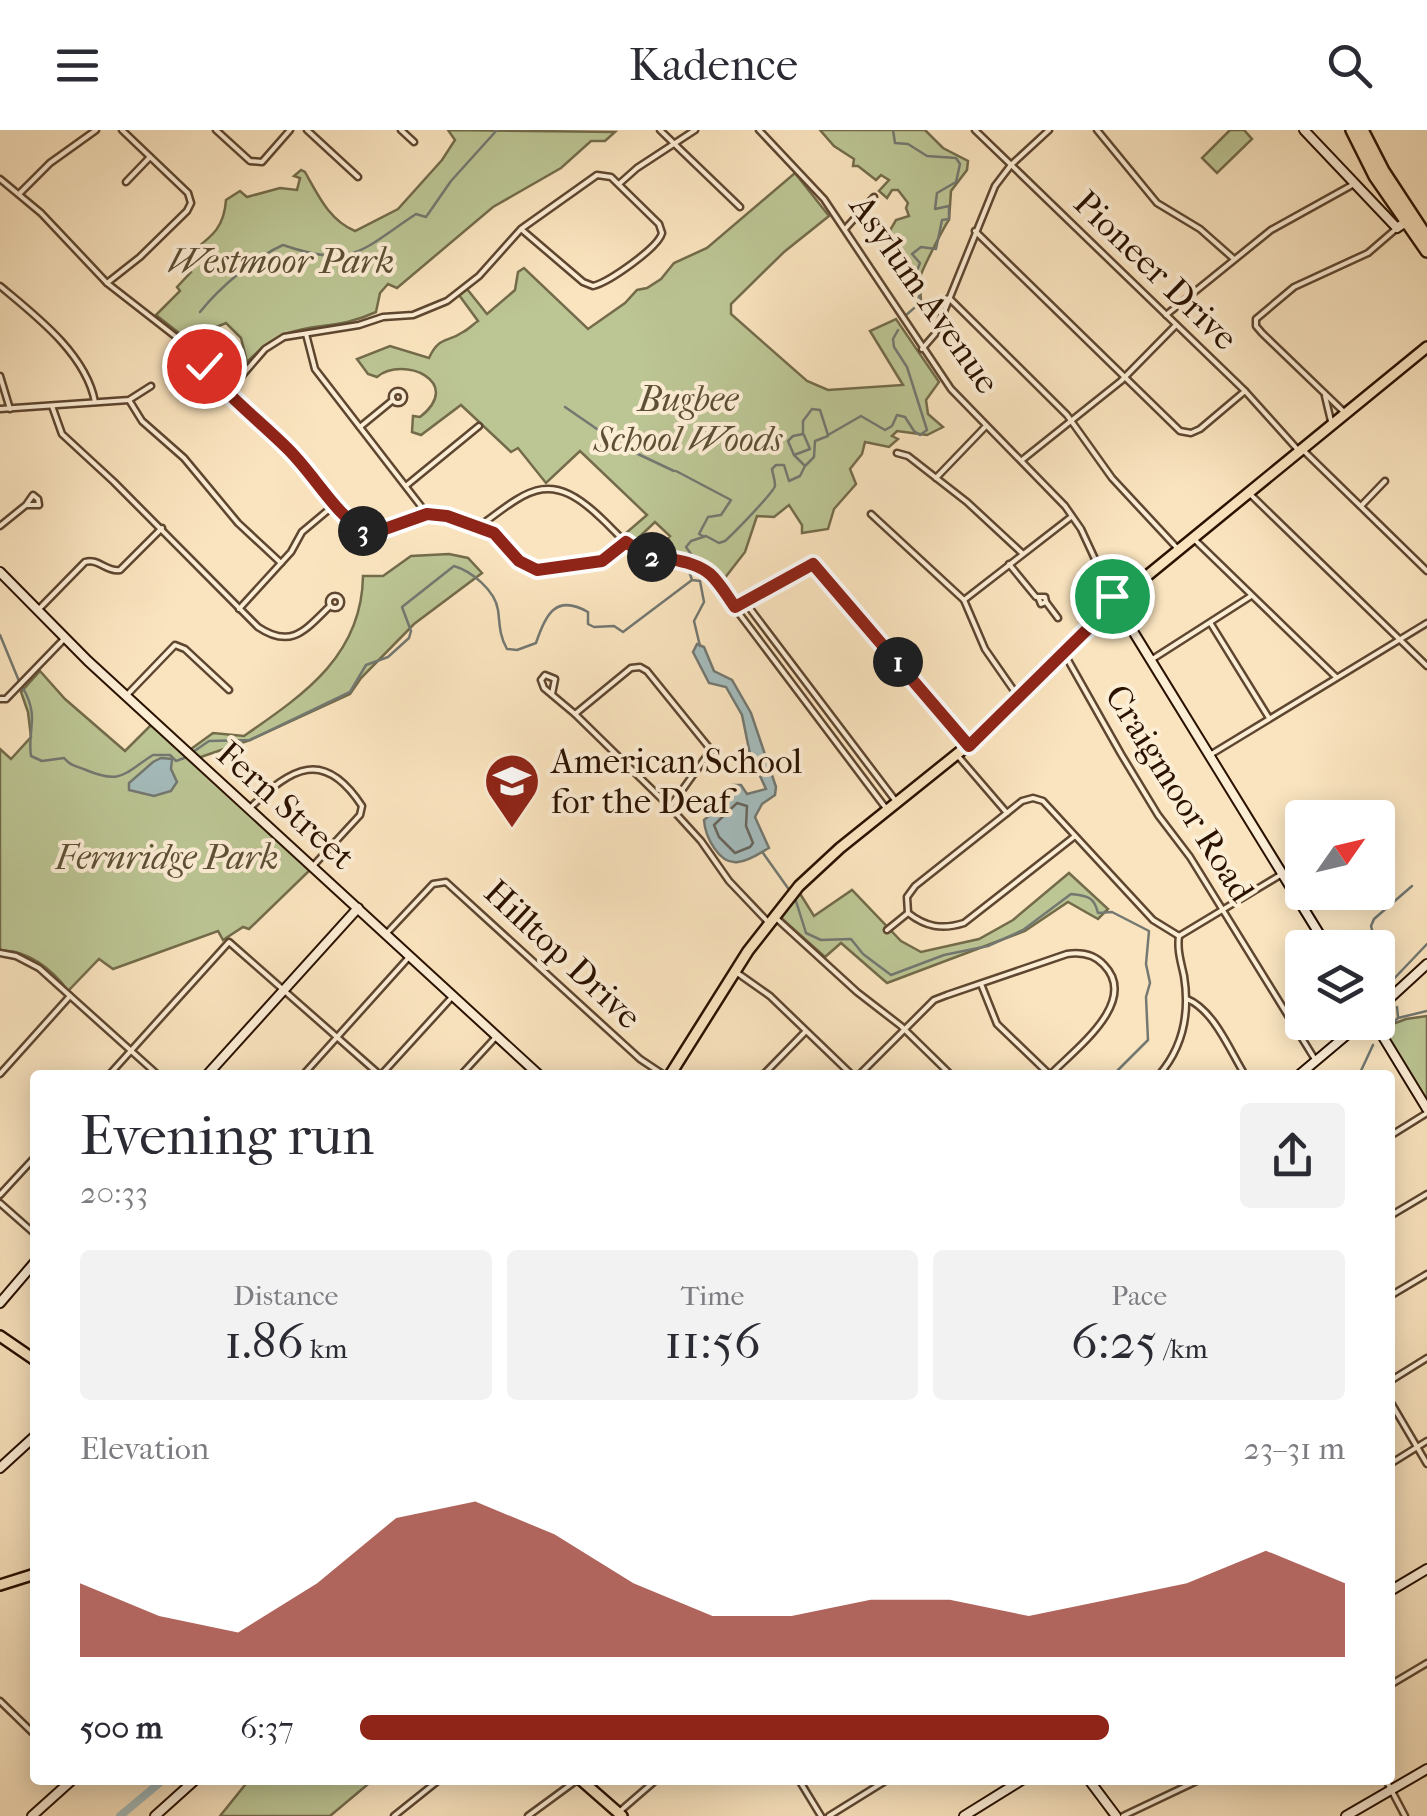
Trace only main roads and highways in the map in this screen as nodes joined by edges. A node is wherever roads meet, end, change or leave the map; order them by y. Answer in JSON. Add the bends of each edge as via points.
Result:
{"nodes":[{"id":1,"x":1352,"y":130,"type":"edge"},
{"id":2,"x":1362,"y":130,"type":"edge"},
{"id":3,"x":1405,"y":222,"type":"junction"},
{"id":4,"x":1427,"y":238,"type":"edge"},
{"id":5,"x":1427,"y":251,"type":"edge"},
{"id":6,"x":1427,"y":347,"type":"edge"},
{"id":7,"x":670,"y":1070,"type":"edge"},
{"id":8,"x":0,"y":1336,"type":"edge"},
{"id":9,"x":30,"y":1357,"type":"edge"},
{"id":10,"x":30,"y":1576,"type":"edge"},
{"id":11,"x":0,"y":1586,"type":"edge"},
{"id":12,"x":584,"y":1785,"type":"edge"},
{"id":13,"x":618,"y":1815,"type":"edge"}],
"edges":[{"from":1,"to":3,"type":"highway"},
{"from":2,"to":3,"type":"highway"},
{"from":3,"to":4,"type":"highway"},
{"from":3,"to":5,"type":"highway"},
{"from":6,"to":7,"type":"main road","via":[[1115,602],[958,756],[799,886]]},
{"from":8,"to":9,"type":"main road"},
{"from":10,"to":11,"type":"main road"},
{"from":12,"to":13,"type":"main road"}]}
